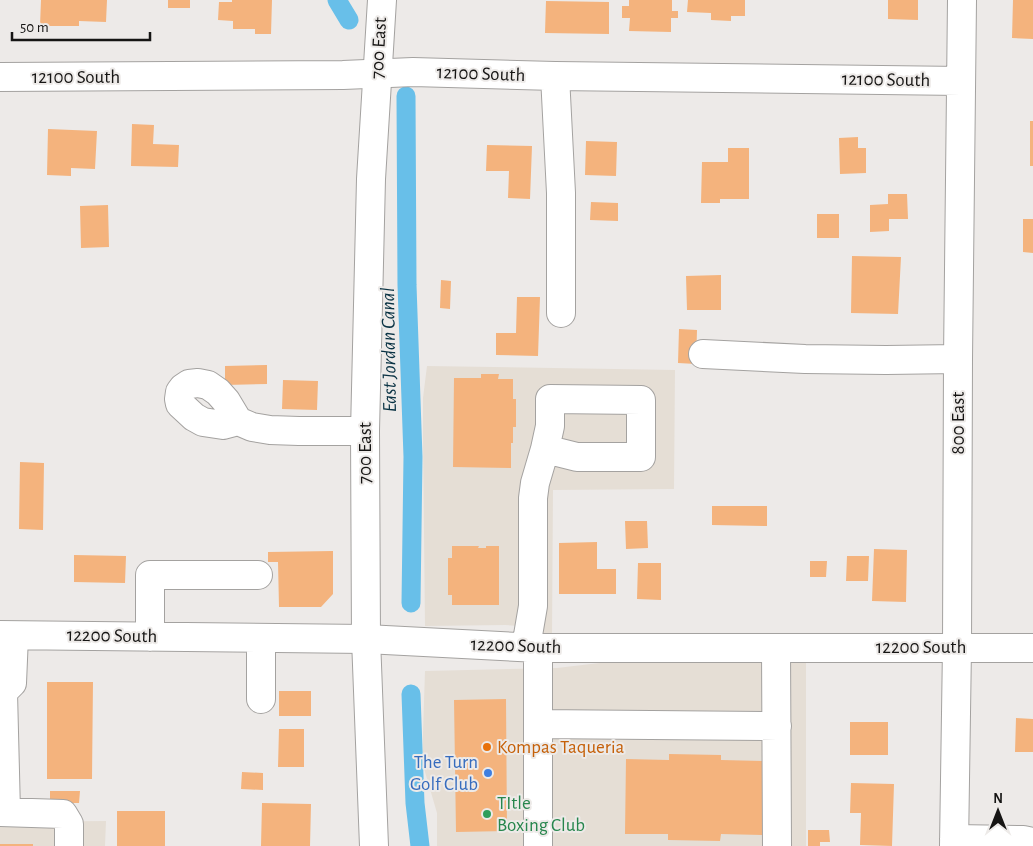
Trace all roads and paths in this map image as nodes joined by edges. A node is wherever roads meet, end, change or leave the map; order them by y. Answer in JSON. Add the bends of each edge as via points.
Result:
{"nodes":[{"id":1,"x":382,"y":0,"type":"edge"},
{"id":2,"x":962,"y":0,"type":"edge"},
{"id":3,"x":378,"y":74,"type":"junction"},
{"id":4,"x":554,"y":76,"type":"junction"},
{"id":5,"x":0,"y":77,"type":"edge"},
{"id":6,"x":961,"y":81,"type":"junction"},
{"id":7,"x":561,"y":313,"type":"dead end"},
{"id":8,"x":703,"y":354,"type":"dead end"},
{"id":9,"x":958,"y":359,"type":"junction"},
{"id":10,"x":238,"y":421,"type":"dead end"},
{"id":11,"x":365,"y":431,"type":"junction"},
{"id":12,"x":545,"y":449,"type":"dead end"},
{"id":13,"x":258,"y":575,"type":"dead end"},
{"id":14,"x":7,"y":636,"type":"edge"},
{"id":15,"x":150,"y":636,"type":"junction"},
{"id":16,"x":261,"y":638,"type":"junction"},
{"id":17,"x":366,"y":639,"type":"junction"},
{"id":18,"x":532,"y":647,"type":"junction"},
{"id":19,"x":957,"y":647,"type":"junction"},
{"id":20,"x":776,"y":648,"type":"junction"},
{"id":21,"x":1033,"y":648,"type":"edge"},
{"id":22,"x":2,"y":690,"type":"edge"},
{"id":23,"x":261,"y":699,"type":"dead end"},
{"id":24,"x":538,"y":724,"type":"junction"},
{"id":25,"x":776,"y":726,"type":"junction"},
{"id":26,"x":3,"y":812,"type":"edge"},
{"id":27,"x":954,"y":842,"type":"edge"},
{"id":28,"x":1033,"y":842,"type":"edge"},
{"id":29,"x":69,"y":846,"type":"edge"},
{"id":30,"x":374,"y":846,"type":"edge"},
{"id":31,"x":538,"y":846,"type":"edge"},
{"id":32,"x":777,"y":846,"type":"edge"}],
"edges":[{"from":1,"to":3,"type":"street","name":"700 East"},
{"from":2,"to":6,"type":"street","name":"800 East"},
{"from":3,"to":4,"type":"street","name":"12100 South"},
{"from":3,"to":5,"type":"street","name":"12100 South"},
{"from":3,"to":11,"type":"street","name":"700 East","via":[[371,179]]},
{"from":4,"to":6,"type":"street","name":"12100 South"},
{"from":4,"to":7,"type":"street","via":[[562,193]]},
{"from":6,"to":9,"type":"street","name":"800 East"},
{"from":8,"to":9,"type":"street","via":[[805,359]]},
{"from":9,"to":19,"type":"street","name":"800 East"},
{"from":10,"to":11,"type":"street","via":[[270,430]]},
{"from":11,"to":17,"type":"street","name":"700 East"},
{"from":12,"to":18,"type":"street","via":[[533,498]]},
{"from":13,"to":15,"type":"street","via":[[150,575]]},
{"from":14,"to":15,"type":"street","name":"12200 South"},
{"from":14,"to":22,"type":"street","via":[[12,683]]},
{"from":15,"to":16,"type":"street","name":"12200 South"},
{"from":16,"to":17,"type":"street","name":"12200 South"},
{"from":16,"to":23,"type":"street"},
{"from":17,"to":18,"type":"street","name":"12200 South"},
{"from":17,"to":30,"type":"street","name":"700 East"},
{"from":18,"to":20,"type":"street","name":"12200 South"},
{"from":18,"to":24,"type":"street"},
{"from":19,"to":20,"type":"street","name":"12200 South"},
{"from":19,"to":21,"type":"street","name":"12200 South"},
{"from":19,"to":27,"type":"street","name":"800 East"},
{"from":20,"to":25,"type":"street"},
{"from":22,"to":26,"type":"street"},
{"from":24,"to":25,"type":"street"},
{"from":24,"to":31,"type":"street"},
{"from":25,"to":32,"type":"street"},
{"from":26,"to":29,"type":"street","via":[[63,814],[69,824]]},
{"from":27,"to":28,"type":"street"}]}
